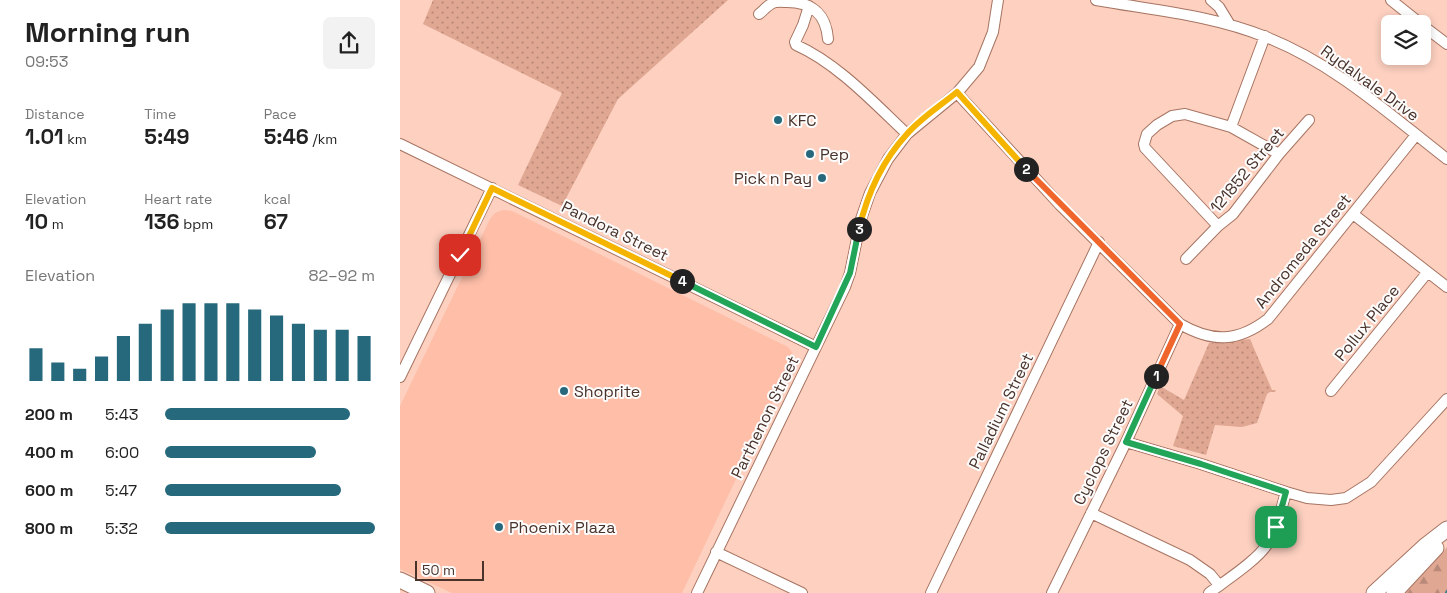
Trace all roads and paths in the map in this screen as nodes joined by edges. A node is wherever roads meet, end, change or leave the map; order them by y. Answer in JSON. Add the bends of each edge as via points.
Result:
{"nodes":[{"id":1,"x":998,"y":0,"type":"edge"},
{"id":2,"x":1096,"y":0,"type":"edge"},
{"id":3,"x":1211,"y":0,"type":"edge"},
{"id":4,"x":1391,"y":0,"type":"edge"},
{"id":5,"x":809,"y":6,"type":"junction"},
{"id":6,"x":759,"y":14,"type":"dead end"},
{"id":7,"x":1410,"y":15,"type":"edge"},
{"id":8,"x":1230,"y":25,"type":"junction"},
{"id":9,"x":1431,"y":31,"type":"edge"},
{"id":10,"x":1265,"y":36,"type":"junction"},
{"id":11,"x":828,"y":39,"type":"dead end"},
{"id":12,"x":1447,"y":44,"type":"edge"},
{"id":13,"x":957,"y":92,"type":"junction"},
{"id":14,"x":1308,"y":120,"type":"dead end"},
{"id":15,"x":1231,"y":127,"type":"junction"},
{"id":16,"x":907,"y":134,"type":"junction"},
{"id":17,"x":1416,"y":135,"type":"junction"},
{"id":18,"x":400,"y":144,"type":"edge"},
{"id":19,"x":1280,"y":154,"type":"junction"},
{"id":20,"x":1447,"y":159,"type":"edge"},
{"id":21,"x":492,"y":188,"type":"junction"},
{"id":22,"x":1353,"y":214,"type":"junction"},
{"id":23,"x":1218,"y":226,"type":"junction"},
{"id":24,"x":1099,"y":242,"type":"junction"},
{"id":25,"x":1186,"y":259,"type":"dead end"},
{"id":26,"x":1427,"y":273,"type":"junction"},
{"id":27,"x":1447,"y":287,"type":"edge"},
{"id":28,"x":1180,"y":324,"type":"junction"},
{"id":29,"x":816,"y":347,"type":"junction"},
{"id":30,"x":400,"y":377,"type":"edge"},
{"id":31,"x":1331,"y":391,"type":"dead end"},
{"id":32,"x":1447,"y":399,"type":"edge"},
{"id":33,"x":1126,"y":442,"type":"junction"},
{"id":34,"x":1286,"y":492,"type":"junction"},
{"id":35,"x":1091,"y":513,"type":"junction"},
{"id":36,"x":1447,"y":531,"type":"edge"},
{"id":37,"x":716,"y":552,"type":"junction"},
{"id":38,"x":400,"y":580,"type":"edge"},
{"id":39,"x":1219,"y":585,"type":"junction"},
{"id":40,"x":427,"y":593,"type":"edge"},
{"id":41,"x":696,"y":593,"type":"edge"},
{"id":42,"x":802,"y":593,"type":"edge"},
{"id":43,"x":931,"y":593,"type":"edge"},
{"id":44,"x":1052,"y":593,"type":"edge"},
{"id":45,"x":1209,"y":593,"type":"edge"},
{"id":46,"x":1374,"y":593,"type":"edge"},
{"id":47,"x":1394,"y":593,"type":"edge"}],
"edges":[{"from":1,"to":13,"type":"street","name":"Parthenon Street","via":[[993,32],[979,66]]},
{"from":2,"to":8,"type":"street","name":"Rydalvale Drive"},
{"from":3,"to":8,"type":"street","via":[[1219,6]]},
{"from":4,"to":7,"type":"street"},
{"from":5,"to":6,"type":"street","via":[[773,2]]},
{"from":5,"to":11,"type":"street","via":[[819,13],[827,27]]},
{"from":5,"to":16,"type":"street","via":[[796,45],[853,83]]},
{"from":8,"to":10,"type":"street","name":"Rydalvale Drive"},
{"from":9,"to":12,"type":"street"},
{"from":10,"to":15,"type":"street"},
{"from":10,"to":17,"type":"street","name":"Rydalvale Drive","via":[[1333,71]]},
{"from":13,"to":16,"type":"street","name":"Parthenon Street"},
{"from":13,"to":24,"type":"street","name":"Andromeda Street","via":[[1034,177]]},
{"from":14,"to":19,"type":"street","name":"121852 Street"},
{"from":15,"to":19,"type":"street"},
{"from":15,"to":23,"type":"street","via":[[1179,115],[1157,124],[1147,134],[1144,144]]},
{"from":16,"to":29,"type":"street","name":"Parthenon Street","via":[[888,159],[870,193],[850,273]]},
{"from":17,"to":20,"type":"street","name":"Rydalvale Drive"},
{"from":17,"to":22,"type":"street","name":"Andromeda Street"},
{"from":18,"to":21,"type":"street","name":"Pandora Street"},
{"from":19,"to":23,"type":"street","name":"121852 Street","via":[[1233,214]]},
{"from":21,"to":29,"type":"street","name":"Pandora Street"},
{"from":21,"to":30,"type":"street"},
{"from":22,"to":26,"type":"street"},
{"from":22,"to":28,"type":"street","name":"Andromeda Street","via":[[1288,296],[1254,330],[1238,336],[1210,337]]},
{"from":23,"to":25,"type":"street","name":"121852 Street"},
{"from":24,"to":28,"type":"street","name":"Andromeda Street"},
{"from":24,"to":43,"type":"street","name":"Palladium Street"},
{"from":26,"to":27,"type":"street"},
{"from":26,"to":31,"type":"street","name":"Pollux Place"},
{"from":28,"to":33,"type":"street","name":"Cyclops Street"},
{"from":29,"to":37,"type":"street","name":"Parthenon Street"},
{"from":32,"to":34,"type":"street","via":[[1360,490],[1346,498],[1331,500]]},
{"from":33,"to":34,"type":"street"},
{"from":33,"to":35,"type":"street","name":"Cyclops Street"},
{"from":34,"to":39,"type":"street","via":[[1267,545]]},
{"from":35,"to":39,"type":"street","via":[[1190,560]]},
{"from":35,"to":44,"type":"street","name":"Cyclops Street"},
{"from":36,"to":46,"type":"main road","via":[[1425,546]]},
{"from":36,"to":47,"type":"main road"},
{"from":37,"to":41,"type":"street","name":"Parthenon Street"},
{"from":37,"to":42,"type":"street"},
{"from":38,"to":40,"type":"main road"},
{"from":39,"to":45,"type":"street"}]}
